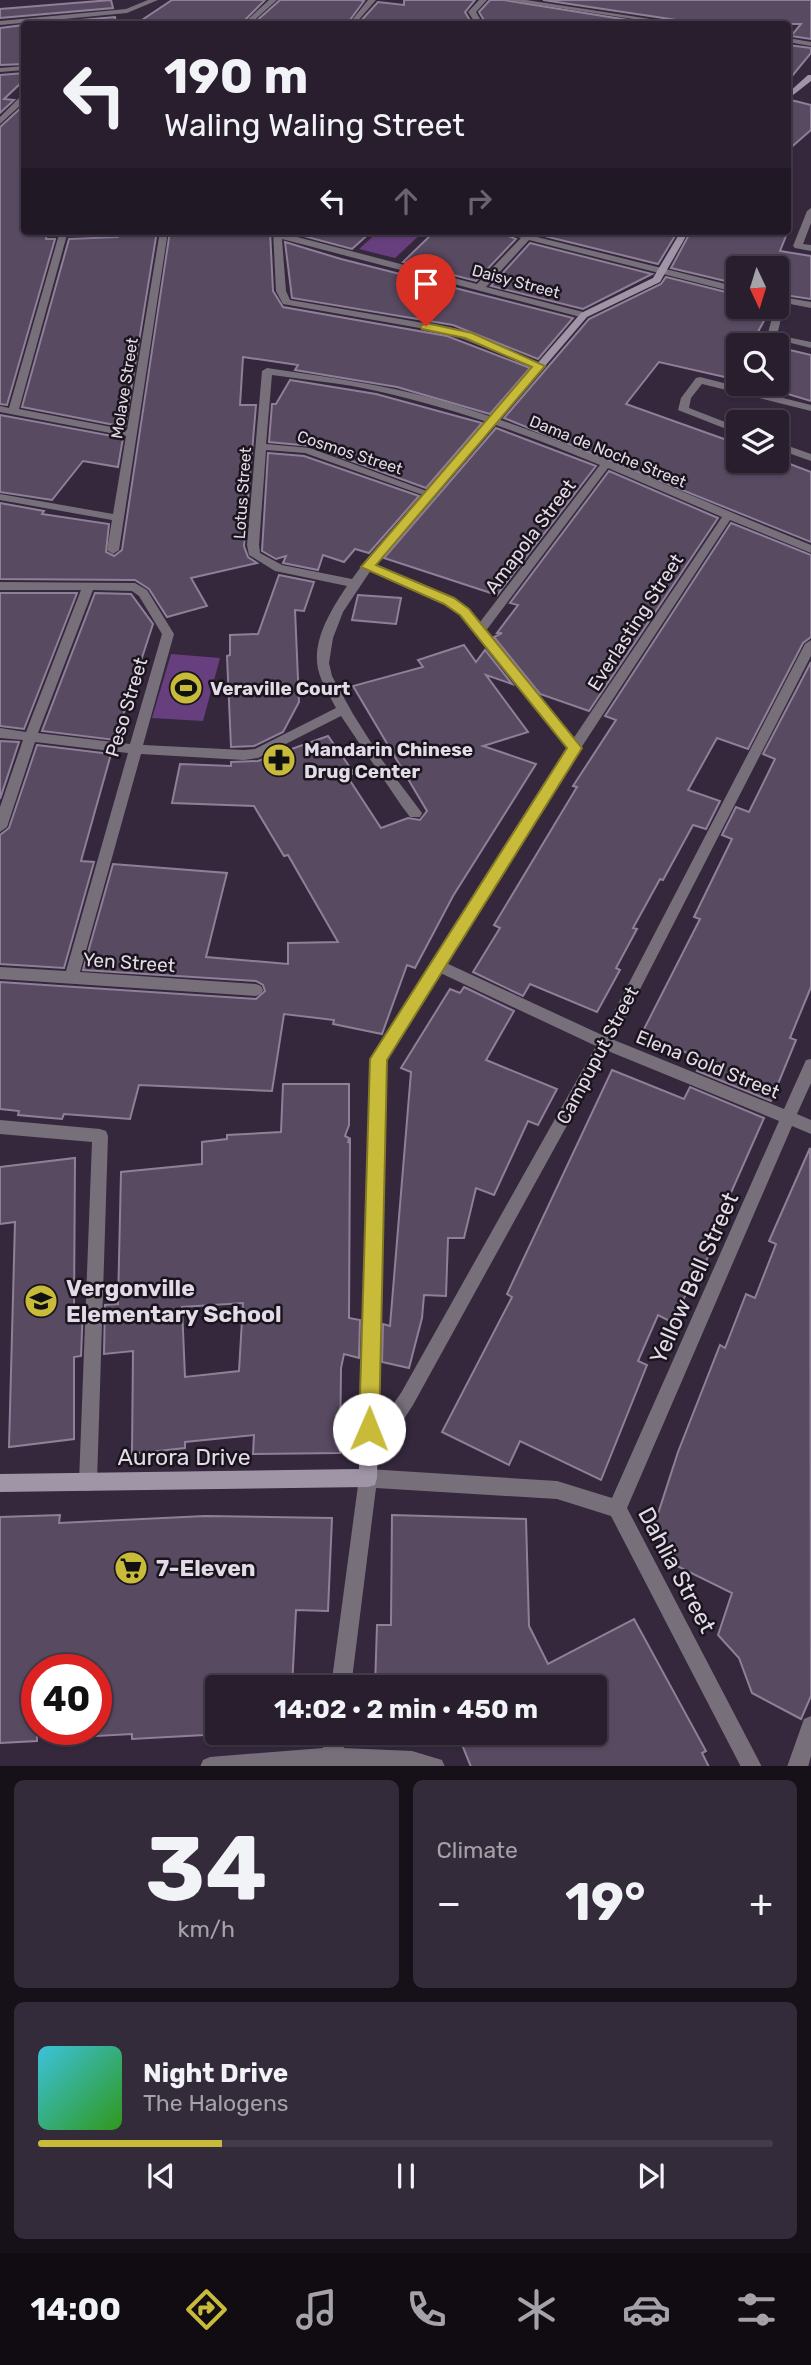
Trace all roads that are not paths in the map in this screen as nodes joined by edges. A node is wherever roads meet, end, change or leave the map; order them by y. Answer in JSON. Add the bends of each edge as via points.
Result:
{"nodes":[{"id":1,"x":154,"y":0,"type":"edge"},
{"id":2,"x":273,"y":0,"type":"edge"},
{"id":3,"x":372,"y":0,"type":"edge"},
{"id":4,"x":483,"y":0,"type":"edge"},
{"id":5,"x":511,"y":0,"type":"edge"},
{"id":6,"x":21,"y":21,"type":"edge"},
{"id":7,"x":21,"y":21,"type":"edge"},
{"id":8,"x":249,"y":21,"type":"edge"},
{"id":9,"x":354,"y":21,"type":"edge"},
{"id":10,"x":476,"y":21,"type":"edge"},
{"id":11,"x":658,"y":21,"type":"edge"},
{"id":12,"x":0,"y":23,"type":"edge"},
{"id":13,"x":791,"y":41,"type":"edge"},
{"id":14,"x":811,"y":44,"type":"edge"},
{"id":15,"x":21,"y":68,"type":"edge"},
{"id":16,"x":0,"y":70,"type":"edge"},
{"id":17,"x":811,"y":77,"type":"edge"},
{"id":18,"x":791,"y":93,"type":"edge"},
{"id":19,"x":21,"y":101,"type":"edge"},
{"id":20,"x":0,"y":122,"type":"edge"},
{"id":21,"x":811,"y":211,"type":"edge"},
{"id":22,"x":63,"y":235,"type":"edge"},
{"id":23,"x":163,"y":235,"type":"edge"},
{"id":24,"x":277,"y":235,"type":"edge"},
{"id":25,"x":285,"y":235,"type":"edge"},
{"id":26,"x":519,"y":235,"type":"edge"},
{"id":27,"x":683,"y":235,"type":"edge"},
{"id":28,"x":527,"y":237,"type":"junction"},
{"id":29,"x":811,"y":248,"type":"edge"},
{"id":30,"x":664,"y":271,"type":"junction"},
{"id":31,"x":726,"y":286,"type":"edge"},
{"id":32,"x":480,"y":287,"type":"junction"},
{"id":33,"x":789,"y":302,"type":"edge"},
{"id":34,"x":811,"y":305,"type":"edge"},
{"id":35,"x":584,"y":315,"type":"junction"},
{"id":36,"x":775,"y":319,"type":"edge"},
{"id":37,"x":811,"y":345,"type":"edge"},
{"id":38,"x":539,"y":366,"type":"junction"},
{"id":39,"x":267,"y":371,"type":"joint"},
{"id":40,"x":811,"y":408,"type":"edge"},
{"id":41,"x":0,"y":409,"type":"edge"},
{"id":42,"x":13,"y":411,"type":"junction"},
{"id":43,"x":492,"y":422,"type":"junction"},
{"id":44,"x":726,"y":426,"type":"edge"},
{"id":45,"x":133,"y":433,"type":"junction"},
{"id":46,"x":262,"y":447,"type":"junction"},
{"id":47,"x":789,"y":450,"type":"edge"},
{"id":48,"x":811,"y":458,"type":"edge"},
{"id":49,"x":606,"y":464,"type":"junction"},
{"id":50,"x":427,"y":493,"type":"junction"},
{"id":51,"x":0,"y":497,"type":"edge"},
{"id":52,"x":727,"y":517,"type":"junction"},
{"id":53,"x":118,"y":518,"type":"junction"},
{"id":54,"x":811,"y":549,"type":"edge"},
{"id":55,"x":113,"y":550,"type":"dead end"},
{"id":56,"x":367,"y":567,"type":"junction"},
{"id":57,"x":353,"y":583,"type":"junction"},
{"id":58,"x":89,"y":585,"type":"junction"},
{"id":59,"x":0,"y":586,"type":"edge"},
{"id":60,"x":481,"y":629,"type":"junction"},
{"id":61,"x":811,"y":644,"type":"edge"},
{"id":62,"x":344,"y":709,"type":"junction"},
{"id":63,"x":0,"y":733,"type":"edge"},
{"id":64,"x":31,"y":735,"type":"junction"},
{"id":65,"x":575,"y":748,"type":"junction"},
{"id":66,"x":133,"y":749,"type":"junction"},
{"id":67,"x":415,"y":813,"type":"dead end"},
{"id":68,"x":0,"y":827,"type":"edge"},
{"id":69,"x":439,"y":966,"type":"junction"},
{"id":70,"x":0,"y":973,"type":"edge"},
{"id":71,"x":71,"y":978,"type":"junction"},
{"id":72,"x":256,"y":990,"type":"dead end"},
{"id":73,"x":605,"y":1043,"type":"junction"},
{"id":74,"x":811,"y":1065,"type":"edge"},
{"id":75,"x":789,"y":1118,"type":"junction"},
{"id":76,"x":0,"y":1127,"type":"edge"},
{"id":77,"x":811,"y":1127,"type":"edge"},
{"id":78,"x":368,"y":1457,"type":"junction"},
{"id":79,"x":368,"y":1478,"type":"junction"},
{"id":80,"x":88,"y":1482,"type":"junction"},
{"id":81,"x":0,"y":1483,"type":"edge"},
{"id":82,"x":617,"y":1509,"type":"junction"},
{"id":83,"x":343,"y":1675,"type":"edge"},
{"id":84,"x":811,"y":1726,"type":"edge"},
{"id":85,"x":334,"y":1745,"type":"edge"},
{"id":86,"x":332,"y":1759,"type":"junction"},
{"id":87,"x":255,"y":1765,"type":"edge"},
{"id":88,"x":210,"y":1766,"type":"edge"},
{"id":89,"x":435,"y":1766,"type":"edge"},
{"id":90,"x":752,"y":1766,"type":"edge"},
{"id":91,"x":797,"y":1766,"type":"edge"}],
"edges":[{"from":1,"to":7,"type":"street","via":[[127,11]]},
{"from":2,"to":8,"type":"street"},
{"from":3,"to":9,"type":"street"},
{"from":4,"to":10,"type":"street","via":[[472,12]]},
{"from":5,"to":11,"type":"street"},
{"from":6,"to":12,"type":"street"},
{"from":13,"to":14,"type":"street"},
{"from":15,"to":16,"type":"street"},
{"from":17,"to":18,"type":"street"},
{"from":19,"to":20,"type":"street"},
{"from":21,"to":29,"type":"street","via":[[798,246]]},
{"from":22,"to":42,"type":"street"},
{"from":23,"to":45,"type":"street","name":"Molave Street"},
{"from":24,"to":38,"type":"street","via":[[281,291],[286,302],[450,330]]},
{"from":25,"to":32,"type":"street","name":"Daisy Street"},
{"from":26,"to":28,"type":"street"},
{"from":27,"to":30,"type":"street"},
{"from":28,"to":30,"type":"street"},
{"from":28,"to":32,"type":"street"},
{"from":30,"to":31,"type":"street"},
{"from":30,"to":35,"type":"street","via":[[657,280]]},
{"from":32,"to":35,"type":"street","name":"Daisy Street"},
{"from":33,"to":34,"type":"street"},
{"from":35,"to":38,"type":"street"},
{"from":36,"to":37,"type":"street","via":[[772,337]]},
{"from":38,"to":43,"type":"street"},
{"from":39,"to":43,"type":"street","name":"Dama de Noche Street","via":[[376,388]]},
{"from":39,"to":46,"type":"street","name":"Lotus Street"},
{"from":40,"to":44,"type":"street","via":[[700,380],[683,410]]},
{"from":41,"to":42,"type":"street"},
{"from":42,"to":45,"type":"street"},
{"from":43,"to":49,"type":"street","name":"Dama de Noche Street"},
{"from":43,"to":50,"type":"street"},
{"from":45,"to":53,"type":"street","name":"Molave Street"},
{"from":46,"to":50,"type":"street","name":"Cosmos Street","via":[[306,450]]},
{"from":46,"to":57,"type":"street","name":"Lotus Street","via":[[255,555],[279,568]]},
{"from":47,"to":48,"type":"street"},
{"from":49,"to":52,"type":"street","name":"Dama de Noche Street"},
{"from":49,"to":60,"type":"street","name":"Amapola Street"},
{"from":50,"to":56,"type":"street"},
{"from":51,"to":53,"type":"street"},
{"from":52,"to":54,"type":"street","name":"Dama de Noche Street"},
{"from":52,"to":65,"type":"street","name":"Everlasting Street"},
{"from":53,"to":55,"type":"street","name":"Molave Street"},
{"from":56,"to":57,"type":"street"},
{"from":56,"to":60,"type":"street","via":[[449,601]]},
{"from":57,"to":62,"type":"street","via":[[339,608],[323,663],[325,676]]},
{"from":58,"to":59,"type":"street","name":"Peso Street"},
{"from":58,"to":64,"type":"street"},
{"from":58,"to":66,"type":"street","name":"Peso Street","via":[[139,589],[167,629]]},
{"from":60,"to":65,"type":"street"},
{"from":61,"to":73,"type":"street","name":"Campuput Street"},
{"from":62,"to":66,"type":"street","via":[[264,750],[244,755]]},
{"from":62,"to":67,"type":"street"},
{"from":63,"to":64,"type":"street"},
{"from":64,"to":66,"type":"street"},
{"from":64,"to":68,"type":"street"},
{"from":65,"to":69,"type":"street"},
{"from":66,"to":71,"type":"street","name":"Peso Street"},
{"from":69,"to":73,"type":"street","name":"Elena Gold Street"},
{"from":69,"to":78,"type":"street","via":[[378,1059],[376,1072]]},
{"from":70,"to":71,"type":"street","name":"Yen Street"},
{"from":71,"to":72,"type":"street","name":"Yen Street"},
{"from":73,"to":75,"type":"street","name":"Elena Gold Street"},
{"from":73,"to":78,"type":"street","name":"Campuput Street","via":[[407,1399]]},
{"from":74,"to":75,"type":"street","name":"Yellow Bell Street"},
{"from":75,"to":77,"type":"street","name":"Elena Gold Street"},
{"from":75,"to":82,"type":"street","name":"Yellow Bell Street"},
{"from":76,"to":80,"type":"street","via":[[100,1136]]},
{"from":78,"to":79,"type":"street"},
{"from":79,"to":80,"type":"street","name":"Aurora Drive"},
{"from":79,"to":82,"type":"street","name":"Dahlia Street","via":[[557,1490]]},
{"from":79,"to":83,"type":"street"},
{"from":80,"to":81,"type":"street","name":"Aurora Drive"},
{"from":82,"to":90,"type":"street","name":"Dahlia Street"},
{"from":84,"to":91,"type":"street"},
{"from":85,"to":86,"type":"street"},
{"from":86,"to":87,"type":"street"},
{"from":86,"to":89,"type":"street","via":[[406,1760]]},
{"from":87,"to":88,"type":"street"}]}
